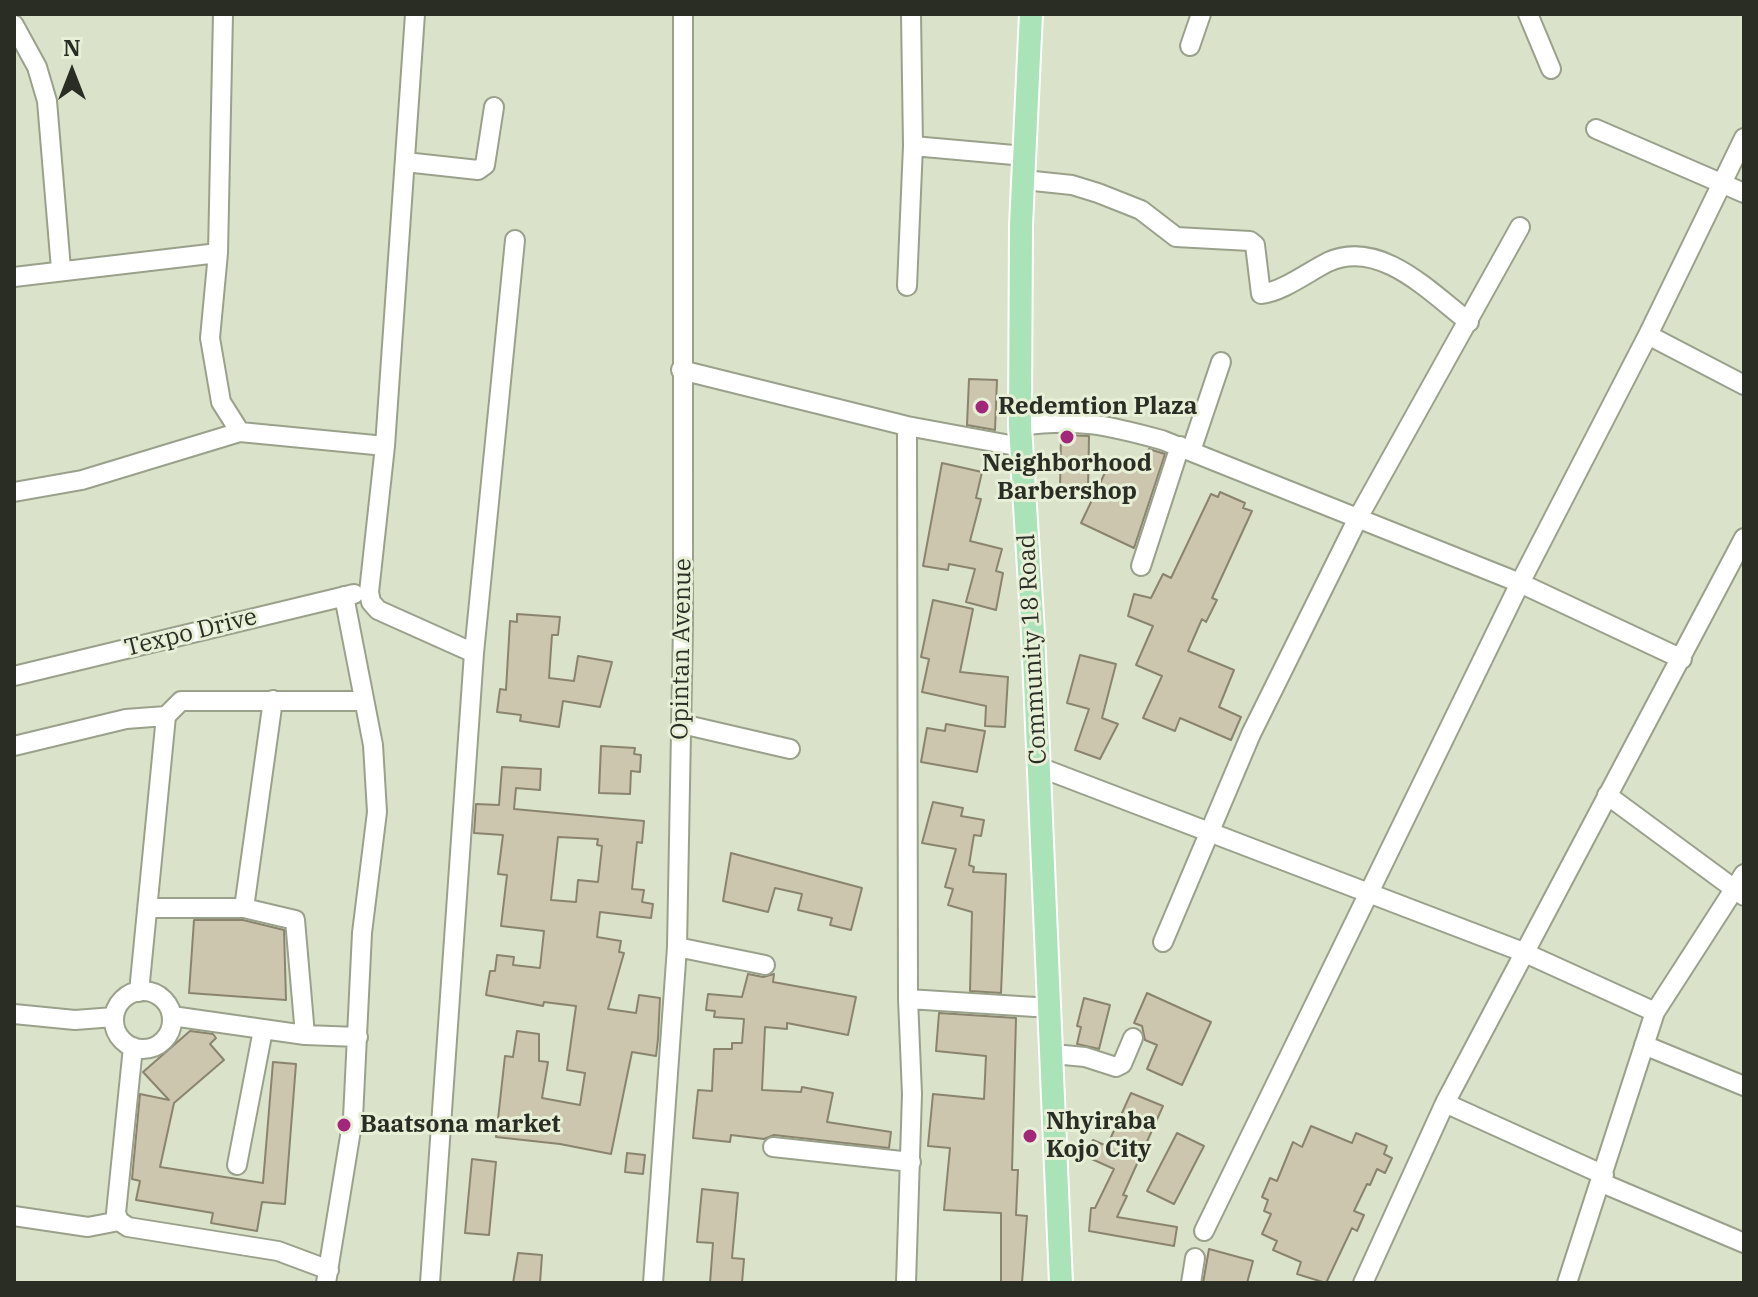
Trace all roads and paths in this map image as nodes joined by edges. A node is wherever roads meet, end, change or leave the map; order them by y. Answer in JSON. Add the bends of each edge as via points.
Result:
{"nodes":[{"id":1,"x":223,"y":14,"type":"edge"},
{"id":2,"x":415,"y":14,"type":"edge"},
{"id":3,"x":683,"y":14,"type":"edge"},
{"id":4,"x":911,"y":14,"type":"edge"},
{"id":5,"x":1031,"y":14,"type":"edge"},
{"id":6,"x":1201,"y":14,"type":"edge"},
{"id":7,"x":1528,"y":14,"type":"edge"},
{"id":8,"x":14,"y":25,"type":"edge"},
{"id":9,"x":1190,"y":46,"type":"dead end"},
{"id":10,"x":1551,"y":69,"type":"dead end"},
{"id":11,"x":494,"y":107,"type":"dead end"},
{"id":12,"x":1596,"y":129,"type":"dead end"},
{"id":13,"x":1744,"y":138,"type":"edge"},
{"id":14,"x":913,"y":146,"type":"junction"},
{"id":15,"x":1025,"y":156,"type":"junction"},
{"id":16,"x":405,"y":162,"type":"junction"},
{"id":17,"x":1024,"y":180,"type":"junction"},
{"id":18,"x":1722,"y":184,"type":"junction"},
{"id":19,"x":1744,"y":193,"type":"edge"},
{"id":20,"x":1520,"y":227,"type":"dead end"},
{"id":21,"x":515,"y":240,"type":"dead end"},
{"id":22,"x":218,"y":253,"type":"junction"},
{"id":23,"x":61,"y":269,"type":"junction"},
{"id":24,"x":14,"y":277,"type":"edge"},
{"id":25,"x":907,"y":286,"type":"dead end"},
{"id":26,"x":1469,"y":322,"type":"junction"},
{"id":27,"x":1648,"y":335,"type":"junction"},
{"id":28,"x":1221,"y":362,"type":"dead end"},
{"id":29,"x":681,"y":370,"type":"junction"},
{"id":30,"x":1744,"y":385,"type":"edge"},
{"id":31,"x":907,"y":426,"type":"junction"},
{"id":32,"x":240,"y":432,"type":"junction"},
{"id":33,"x":1020,"y":437,"type":"junction"},
{"id":34,"x":385,"y":446,"type":"junction"},
{"id":35,"x":1186,"y":448,"type":"junction"},
{"id":36,"x":14,"y":492,"type":"edge"},
{"id":37,"x":1359,"y":516,"type":"junction"},
{"id":38,"x":1744,"y":538,"type":"edge"},
{"id":39,"x":1141,"y":566,"type":"dead end"},
{"id":40,"x":1520,"y":583,"type":"junction"},
{"id":41,"x":369,"y":592,"type":"junction"},
{"id":42,"x":344,"y":596,"type":"junction"},
{"id":43,"x":474,"y":653,"type":"junction"},
{"id":44,"x":1682,"y":659,"type":"junction"},
{"id":45,"x":14,"y":676,"type":"edge"},
{"id":46,"x":273,"y":700,"type":"junction"},
{"id":47,"x":364,"y":701,"type":"junction"},
{"id":48,"x":166,"y":716,"type":"junction"},
{"id":49,"x":682,"y":724,"type":"junction"},
{"id":50,"x":14,"y":746,"type":"edge"},
{"id":51,"x":790,"y":749,"type":"dead end"},
{"id":52,"x":1039,"y":767,"type":"junction"},
{"id":53,"x":1607,"y":795,"type":"junction"},
{"id":54,"x":1208,"y":829,"type":"junction"},
{"id":55,"x":1740,"y":886,"type":"edge"},
{"id":56,"x":1368,"y":890,"type":"junction"},
{"id":57,"x":148,"y":908,"type":"junction"},
{"id":58,"x":244,"y":908,"type":"junction"},
{"id":59,"x":1163,"y":942,"type":"dead end"},
{"id":60,"x":677,"y":947,"type":"junction"},
{"id":61,"x":1523,"y":952,"type":"junction"},
{"id":62,"x":765,"y":965,"type":"dead end"},
{"id":63,"x":139,"y":992,"type":"junction"},
{"id":64,"x":908,"y":999,"type":"junction"},
{"id":65,"x":1051,"y":1008,"type":"junction"},
{"id":66,"x":1655,"y":1012,"type":"junction"},
{"id":67,"x":14,"y":1014,"type":"edge"},
{"id":68,"x":172,"y":1016,"type":"junction"},
{"id":69,"x":114,"y":1017,"type":"junction"},
{"id":70,"x":263,"y":1030,"type":"junction"},
{"id":71,"x":305,"y":1035,"type":"junction"},
{"id":72,"x":358,"y":1037,"type":"junction"},
{"id":73,"x":1133,"y":1038,"type":"dead end"},
{"id":74,"x":1644,"y":1045,"type":"junction"},
{"id":75,"x":133,"y":1047,"type":"junction"},
{"id":76,"x":1053,"y":1054,"type":"junction"},
{"id":77,"x":1744,"y":1086,"type":"edge"},
{"id":78,"x":1445,"y":1103,"type":"junction"},
{"id":79,"x":773,"y":1147,"type":"dead end"},
{"id":80,"x":911,"y":1162,"type":"junction"},
{"id":81,"x":237,"y":1165,"type":"dead end"},
{"id":82,"x":1603,"y":1179,"type":"junction"},
{"id":83,"x":14,"y":1216,"type":"edge"},
{"id":84,"x":119,"y":1221,"type":"junction"},
{"id":85,"x":1204,"y":1231,"type":"dead end"},
{"id":86,"x":1744,"y":1243,"type":"edge"},
{"id":87,"x":1195,"y":1258,"type":"dead end"},
{"id":88,"x":328,"y":1277,"type":"edge"},
{"id":89,"x":430,"y":1283,"type":"edge"},
{"id":90,"x":653,"y":1283,"type":"edge"},
{"id":91,"x":906,"y":1283,"type":"edge"},
{"id":92,"x":1061,"y":1283,"type":"edge"},
{"id":93,"x":1191,"y":1283,"type":"edge"},
{"id":94,"x":1363,"y":1283,"type":"edge"},
{"id":95,"x":1567,"y":1283,"type":"edge"}],
"edges":[{"from":1,"to":22,"type":"street"},
{"from":2,"to":16,"type":"street"},
{"from":3,"to":29,"type":"street","name":"Opintan Avenue"},
{"from":4,"to":14,"type":"street"},
{"from":5,"to":15,"type":"main road","name":"Community 18 Road"},
{"from":6,"to":9,"type":"street"},
{"from":7,"to":10,"type":"street"},
{"from":8,"to":23,"type":"street","via":[[37,67],[47,101]]},
{"from":11,"to":16,"type":"street","via":[[485,165],[478,170]]},
{"from":12,"to":18,"type":"street"},
{"from":13,"to":18,"type":"street"},
{"from":14,"to":15,"type":"street"},
{"from":14,"to":25,"type":"street"},
{"from":15,"to":17,"type":"main road","name":"Community 18 Road"},
{"from":16,"to":34,"type":"street"},
{"from":17,"to":26,"type":"street","via":[[1098,193],[1141,210],[1176,237],[1250,241],[1255,245],[1261,294],[1333,260],[1380,260]]},
{"from":17,"to":33,"type":"main road","name":"Community 18 Road"},
{"from":18,"to":19,"type":"street"},
{"from":18,"to":27,"type":"street"},
{"from":20,"to":26,"type":"street"},
{"from":21,"to":43,"type":"street"},
{"from":22,"to":23,"type":"street"},
{"from":22,"to":32,"type":"street","via":[[210,338],[214,378]]},
{"from":23,"to":24,"type":"street"},
{"from":26,"to":37,"type":"street"},
{"from":27,"to":30,"type":"street"},
{"from":27,"to":40,"type":"street"},
{"from":28,"to":35,"type":"street"},
{"from":29,"to":31,"type":"street"},
{"from":29,"to":49,"type":"street","name":"Opintan Avenue"},
{"from":31,"to":33,"type":"street"},
{"from":31,"to":64,"type":"street"},
{"from":32,"to":34,"type":"street"},
{"from":32,"to":36,"type":"street","via":[[82,480]]},
{"from":33,"to":35,"type":"street","via":[[1062,420],[1102,423]]},
{"from":33,"to":52,"type":"main road","name":"Community 18 Road"},
{"from":34,"to":41,"type":"street"},
{"from":35,"to":37,"type":"street"},
{"from":35,"to":39,"type":"street"},
{"from":37,"to":40,"type":"street"},
{"from":37,"to":54,"type":"street"},
{"from":38,"to":44,"type":"street"},
{"from":40,"to":44,"type":"street"},
{"from":40,"to":56,"type":"street"},
{"from":41,"to":42,"type":"street","name":"Texpo Drive"},
{"from":41,"to":43,"type":"street","via":[[378,610]]},
{"from":42,"to":45,"type":"street","name":"Texpo Drive"},
{"from":42,"to":47,"type":"street"},
{"from":43,"to":89,"type":"street"},
{"from":44,"to":53,"type":"street"},
{"from":46,"to":47,"type":"street"},
{"from":46,"to":48,"type":"street","via":[[181,701]]},
{"from":46,"to":58,"type":"street"},
{"from":47,"to":72,"type":"street","via":[[377,812],[362,933]]},
{"from":48,"to":50,"type":"street","via":[[126,719]]},
{"from":48,"to":57,"type":"street"},
{"from":49,"to":51,"type":"street"},
{"from":49,"to":60,"type":"street","name":"Opintan Avenue"},
{"from":52,"to":54,"type":"street"},
{"from":52,"to":65,"type":"main road","name":"Community 18 Road"},
{"from":53,"to":55,"type":"street"},
{"from":53,"to":61,"type":"street"},
{"from":54,"to":56,"type":"street"},
{"from":54,"to":59,"type":"street"},
{"from":55,"to":66,"type":"street"},
{"from":56,"to":61,"type":"street"},
{"from":56,"to":85,"type":"street"},
{"from":57,"to":58,"type":"street"},
{"from":57,"to":63,"type":"street"},
{"from":58,"to":71,"type":"street","via":[[290,917],[298,928]]},
{"from":60,"to":62,"type":"street"},
{"from":60,"to":90,"type":"street","name":"Opintan Avenue"},
{"from":61,"to":66,"type":"street"},
{"from":61,"to":78,"type":"street"},
{"from":63,"to":68,"type":"street","via":[[161,997]]},
{"from":63,"to":69,"type":"street","via":[[125,998]]},
{"from":64,"to":65,"type":"street"},
{"from":64,"to":80,"type":"street"},
{"from":65,"to":76,"type":"main road","name":"Community 18 Road"},
{"from":66,"to":74,"type":"street"},
{"from":67,"to":69,"type":"street","via":[[75,1020]]},
{"from":68,"to":70,"type":"street"},
{"from":68,"to":75,"type":"street","via":[[171,1030],[162,1042],[148,1049]]},
{"from":69,"to":75,"type":"street","via":[[117,1032]]},
{"from":70,"to":71,"type":"street"},
{"from":70,"to":81,"type":"street"},
{"from":71,"to":72,"type":"street"},
{"from":72,"to":88,"type":"street","via":[[353,1118]]},
{"from":73,"to":76,"type":"street","via":[[1116,1067]]},
{"from":74,"to":77,"type":"street"},
{"from":74,"to":82,"type":"street"},
{"from":75,"to":84,"type":"street"},
{"from":76,"to":92,"type":"main road","name":"Community 18 Road"},
{"from":78,"to":82,"type":"street"},
{"from":78,"to":94,"type":"street"},
{"from":79,"to":80,"type":"street"},
{"from":80,"to":91,"type":"street"},
{"from":82,"to":86,"type":"street"},
{"from":82,"to":95,"type":"street"},
{"from":83,"to":84,"type":"street","via":[[88,1227]]},
{"from":84,"to":88,"type":"street","via":[[128,1227],[278,1251]]},
{"from":87,"to":93,"type":"street"}]}
